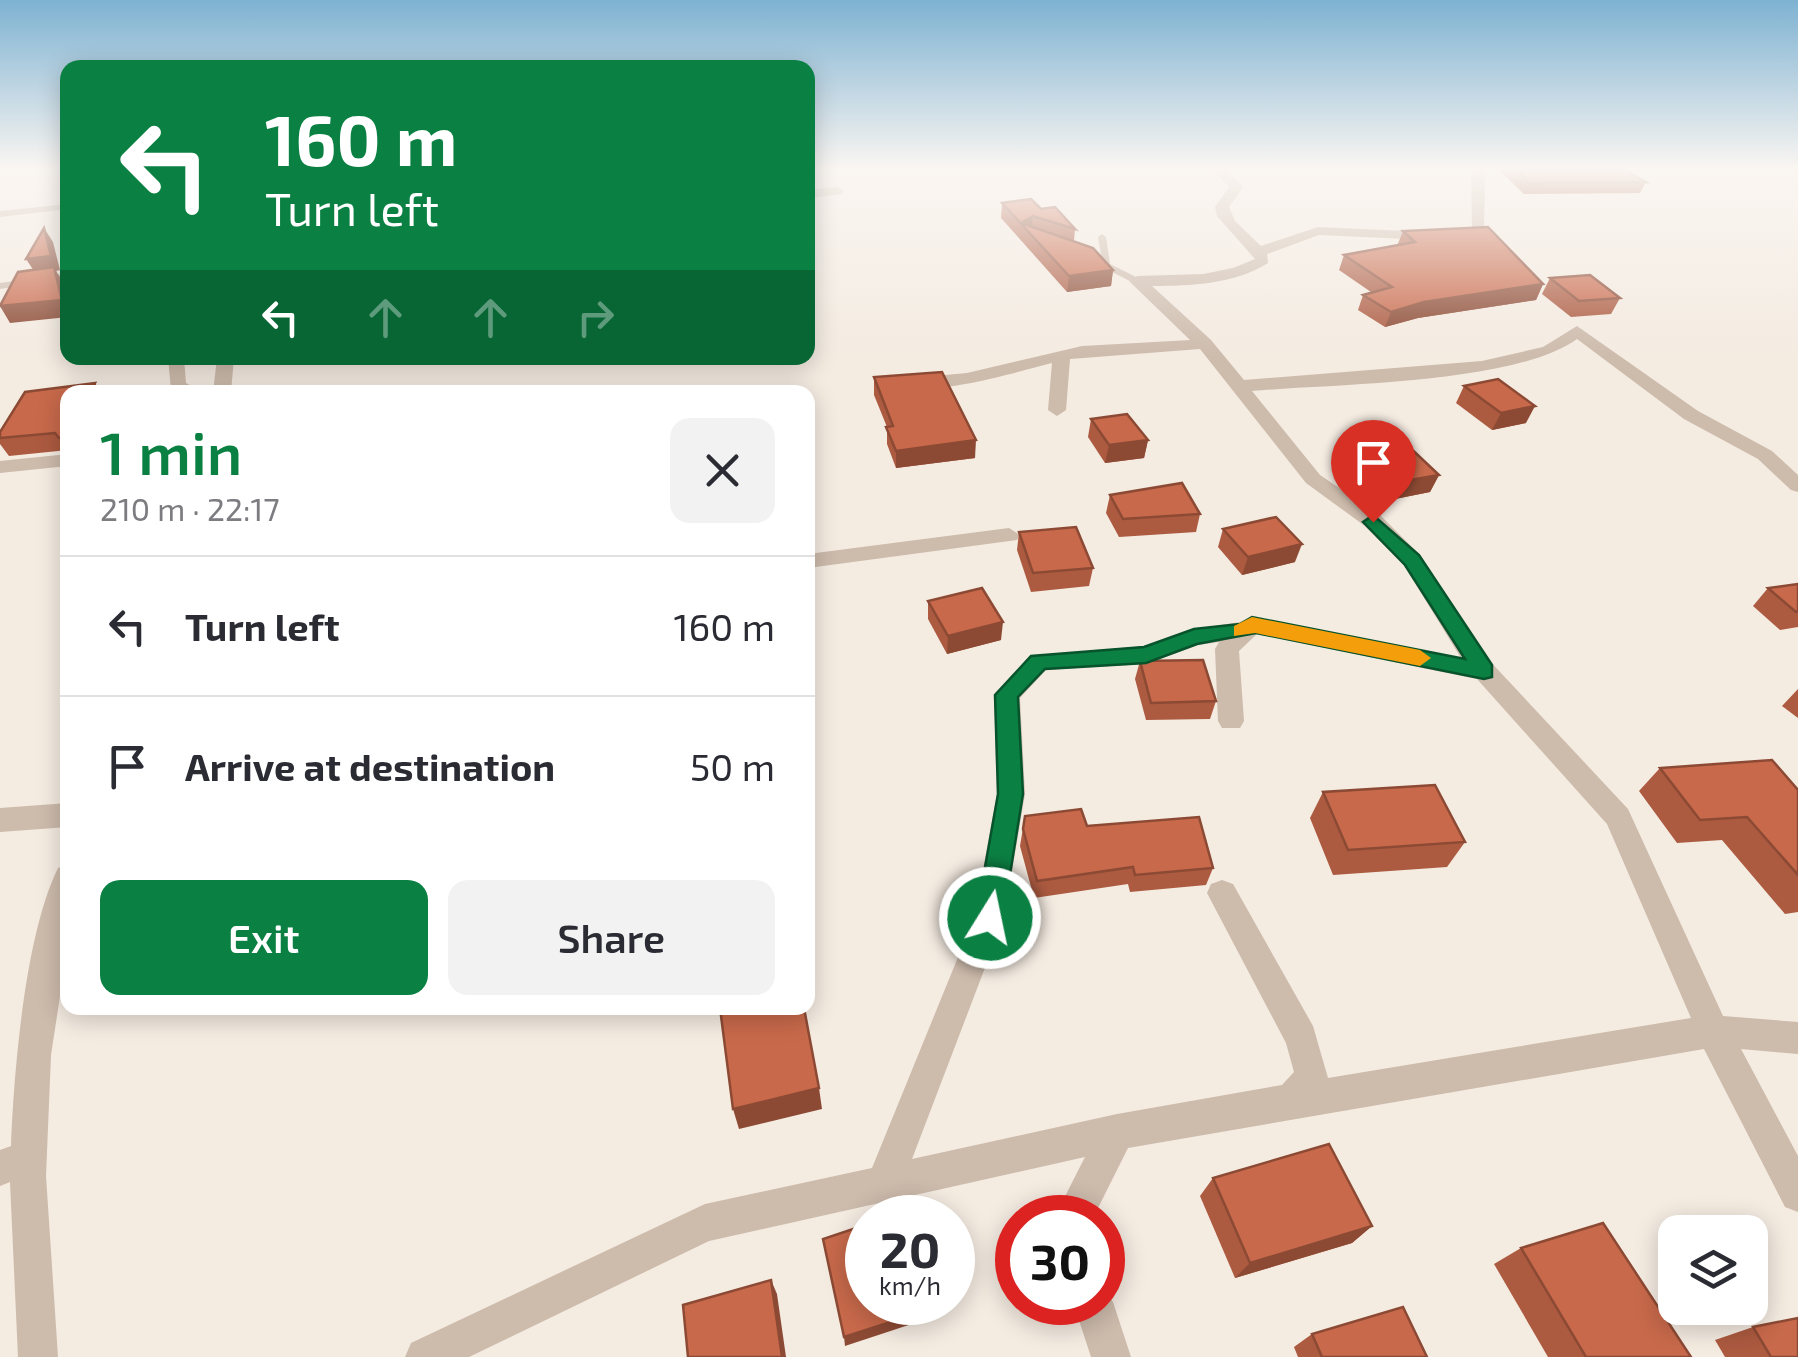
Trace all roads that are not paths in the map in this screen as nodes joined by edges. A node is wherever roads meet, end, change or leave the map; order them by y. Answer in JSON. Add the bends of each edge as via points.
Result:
{"nodes":[{"id":1,"x":1235,"y":231,"type":"edge"},
{"id":2,"x":1317,"y":231,"type":"edge"},
{"id":3,"x":1327,"y":231,"type":"edge"},
{"id":4,"x":1478,"y":231,"type":"edge"},
{"id":5,"x":1102,"y":237,"type":"dead end"},
{"id":6,"x":1260,"y":251,"type":"junction"},
{"id":7,"x":1075,"y":252,"type":"edge"},
{"id":8,"x":1107,"y":262,"type":"junction"},
{"id":9,"x":60,"y":277,"type":"edge"},
{"id":10,"x":1137,"y":281,"type":"junction"},
{"id":11,"x":0,"y":286,"type":"edge"},
{"id":12,"x":1205,"y":344,"type":"junction"},
{"id":13,"x":1061,"y":356,"type":"junction"},
{"id":14,"x":891,"y":386,"type":"edge"},
{"id":15,"x":1240,"y":386,"type":"junction"},
{"id":16,"x":1056,"y":410,"type":"dead end"},
{"id":17,"x":60,"y":461,"type":"edge"},
{"id":18,"x":0,"y":467,"type":"edge"},
{"id":19,"x":1798,"y":486,"type":"edge"},
{"id":20,"x":1009,"y":535,"type":"dead end"},
{"id":21,"x":815,"y":560,"type":"edge"},
{"id":22,"x":1246,"y":630,"type":"junction"},
{"id":23,"x":1484,"y":671,"type":"junction"},
{"id":24,"x":1231,"y":721,"type":"dead end"},
{"id":25,"x":60,"y":816,"type":"edge"},
{"id":26,"x":0,"y":820,"type":"edge"},
{"id":27,"x":1222,"y":893,"type":"dead end"},
{"id":28,"x":60,"y":904,"type":"edge"},
{"id":29,"x":1713,"y":1031,"type":"junction"},
{"id":30,"x":1798,"y":1038,"type":"edge"},
{"id":31,"x":1292,"y":1101,"type":"junction"},
{"id":32,"x":1117,"y":1132,"type":"junction"},
{"id":33,"x":14,"y":1162,"type":"edge"},
{"id":34,"x":884,"y":1184,"type":"junction"},
{"id":35,"x":1798,"y":1194,"type":"edge"},
{"id":36,"x":1084,"y":1195,"type":"edge"},
{"id":37,"x":1101,"y":1325,"type":"edge"},
{"id":38,"x":38,"y":1357,"type":"edge"},
{"id":39,"x":425,"y":1357,"type":"edge"},
{"id":40,"x":1110,"y":1357,"type":"edge"}],
"edges":[{"from":1,"to":6,"type":"street"},
{"from":2,"to":6,"type":"street"},
{"from":3,"to":4,"type":"street"},
{"from":5,"to":8,"type":"lane"},
{"from":6,"to":10,"type":"street","via":[[1263,260],[1246,270],[1172,283]]},
{"from":7,"to":8,"type":"lane"},
{"from":8,"to":10,"type":"lane"},
{"from":9,"to":11,"type":"lane"},
{"from":10,"to":12,"type":"street"},
{"from":12,"to":13,"type":"street"},
{"from":12,"to":15,"type":"street"},
{"from":13,"to":14,"type":"street","via":[[967,378]]},
{"from":13,"to":16,"type":"street"},
{"from":15,"to":19,"type":"street","via":[[1482,366],[1549,351],[1577,330],[1691,415],[1765,455]]},
{"from":15,"to":23,"type":"street","via":[[1312,480],[1373,522],[1412,560]]},
{"from":17,"to":18,"type":"street"},
{"from":20,"to":21,"type":"street"},
{"from":22,"to":23,"type":"street","via":[[1252,625]]},
{"from":22,"to":24,"type":"street","via":[[1226,649]]},
{"from":22,"to":34,"type":"street","via":[[1194,636],[1146,655],[1038,662],[1007,695],[1010,794],[990,918]]},
{"from":23,"to":29,"type":"street","via":[[1618,816]]},
{"from":25,"to":26,"type":"street"},
{"from":27,"to":31,"type":"street","via":[[1301,1038],[1312,1076]]},
{"from":28,"to":33,"type":"street"},
{"from":29,"to":30,"type":"street"},
{"from":29,"to":31,"type":"street"},
{"from":29,"to":35,"type":"street"},
{"from":31,"to":32,"type":"street"},
{"from":32,"to":34,"type":"street"},
{"from":32,"to":36,"type":"street"},
{"from":33,"to":38,"type":"street"},
{"from":34,"to":39,"type":"street","via":[[706,1223]]},
{"from":37,"to":40,"type":"street"}]}
